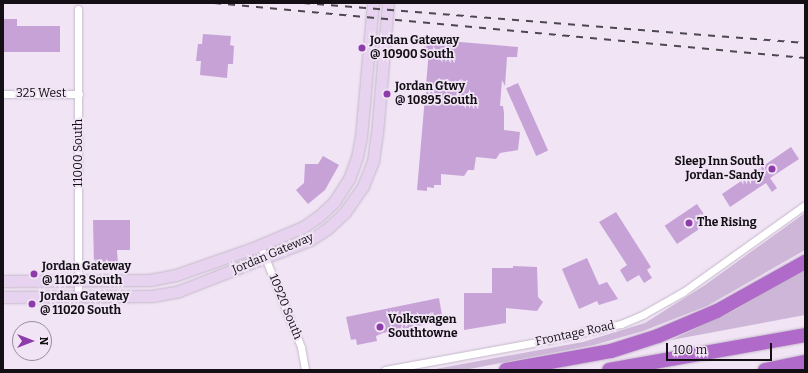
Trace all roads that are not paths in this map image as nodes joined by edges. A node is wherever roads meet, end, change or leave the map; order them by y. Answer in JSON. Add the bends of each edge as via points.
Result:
{"nodes":[{"id":1,"x":373,"y":3,"type":"edge"},
{"id":2,"x":388,"y":3,"type":"edge"},
{"id":3,"x":78,"y":9,"type":"dead end"},
{"id":4,"x":3,"y":94,"type":"edge"},
{"id":5,"x":79,"y":94,"type":"junction"},
{"id":6,"x":805,"y":205,"type":"edge"},
{"id":7,"x":260,"y":245,"type":"junction"},
{"id":8,"x":805,"y":258,"type":"edge"},
{"id":9,"x":266,"y":259,"type":"junction"},
{"id":10,"x":805,"y":262,"type":"edge"},
{"id":11,"x":790,"y":270,"type":"junction"},
{"id":12,"x":3,"y":281,"type":"edge"},
{"id":13,"x":78,"y":282,"type":"junction"},
{"id":14,"x":3,"y":297,"type":"edge"},
{"id":15,"x":78,"y":297,"type":"junction"},
{"id":16,"x":805,"y":335,"type":"edge"},
{"id":17,"x":805,"y":362,"type":"edge"},
{"id":18,"x":305,"y":370,"type":"edge"},
{"id":19,"x":385,"y":370,"type":"edge"},
{"id":20,"x":506,"y":370,"type":"edge"},
{"id":21,"x":609,"y":370,"type":"edge"},
{"id":22,"x":765,"y":370,"type":"edge"}],
"edges":[{"from":1,"to":7,"type":"main road","name":"Jordan Gateway","via":[[361,137],[349,179],[334,202],[318,217],[303,227]]},
{"from":2,"to":9,"type":"main road","name":"Jordan Gateway","via":[[377,134],[372,161],[363,186],[345,212],[327,228],[310,240]]},
{"from":3,"to":5,"type":"street","name":"11000 South"},
{"from":4,"to":5,"type":"street","name":"325 West"},
{"from":5,"to":13,"type":"street","name":"11000 South"},
{"from":6,"to":19,"type":"street","name":"Frontage Road","via":[[683,292],[621,324],[555,339]]},
{"from":7,"to":9,"type":"street","name":"10920 South"},
{"from":7,"to":13,"type":"main road","name":"Jordan Gateway","via":[[176,276],[150,280]]},
{"from":8,"to":11,"type":"highway"},
{"from":9,"to":15,"type":"main road","name":"Jordan Gateway","via":[[179,291],[152,296]]},
{"from":9,"to":18,"type":"street","name":"10920 South","via":[[301,347]]},
{"from":10,"to":11,"type":"highway"},
{"from":11,"to":20,"type":"highway","via":[[722,308],[658,336],[611,351]]},
{"from":12,"to":13,"type":"main road","name":"Jordan Gateway"},
{"from":13,"to":15,"type":"street","name":"11000 South"},
{"from":14,"to":15,"type":"main road","name":"Jordan Gateway"},
{"from":16,"to":21,"type":"highway"},
{"from":17,"to":22,"type":"highway"}]}
